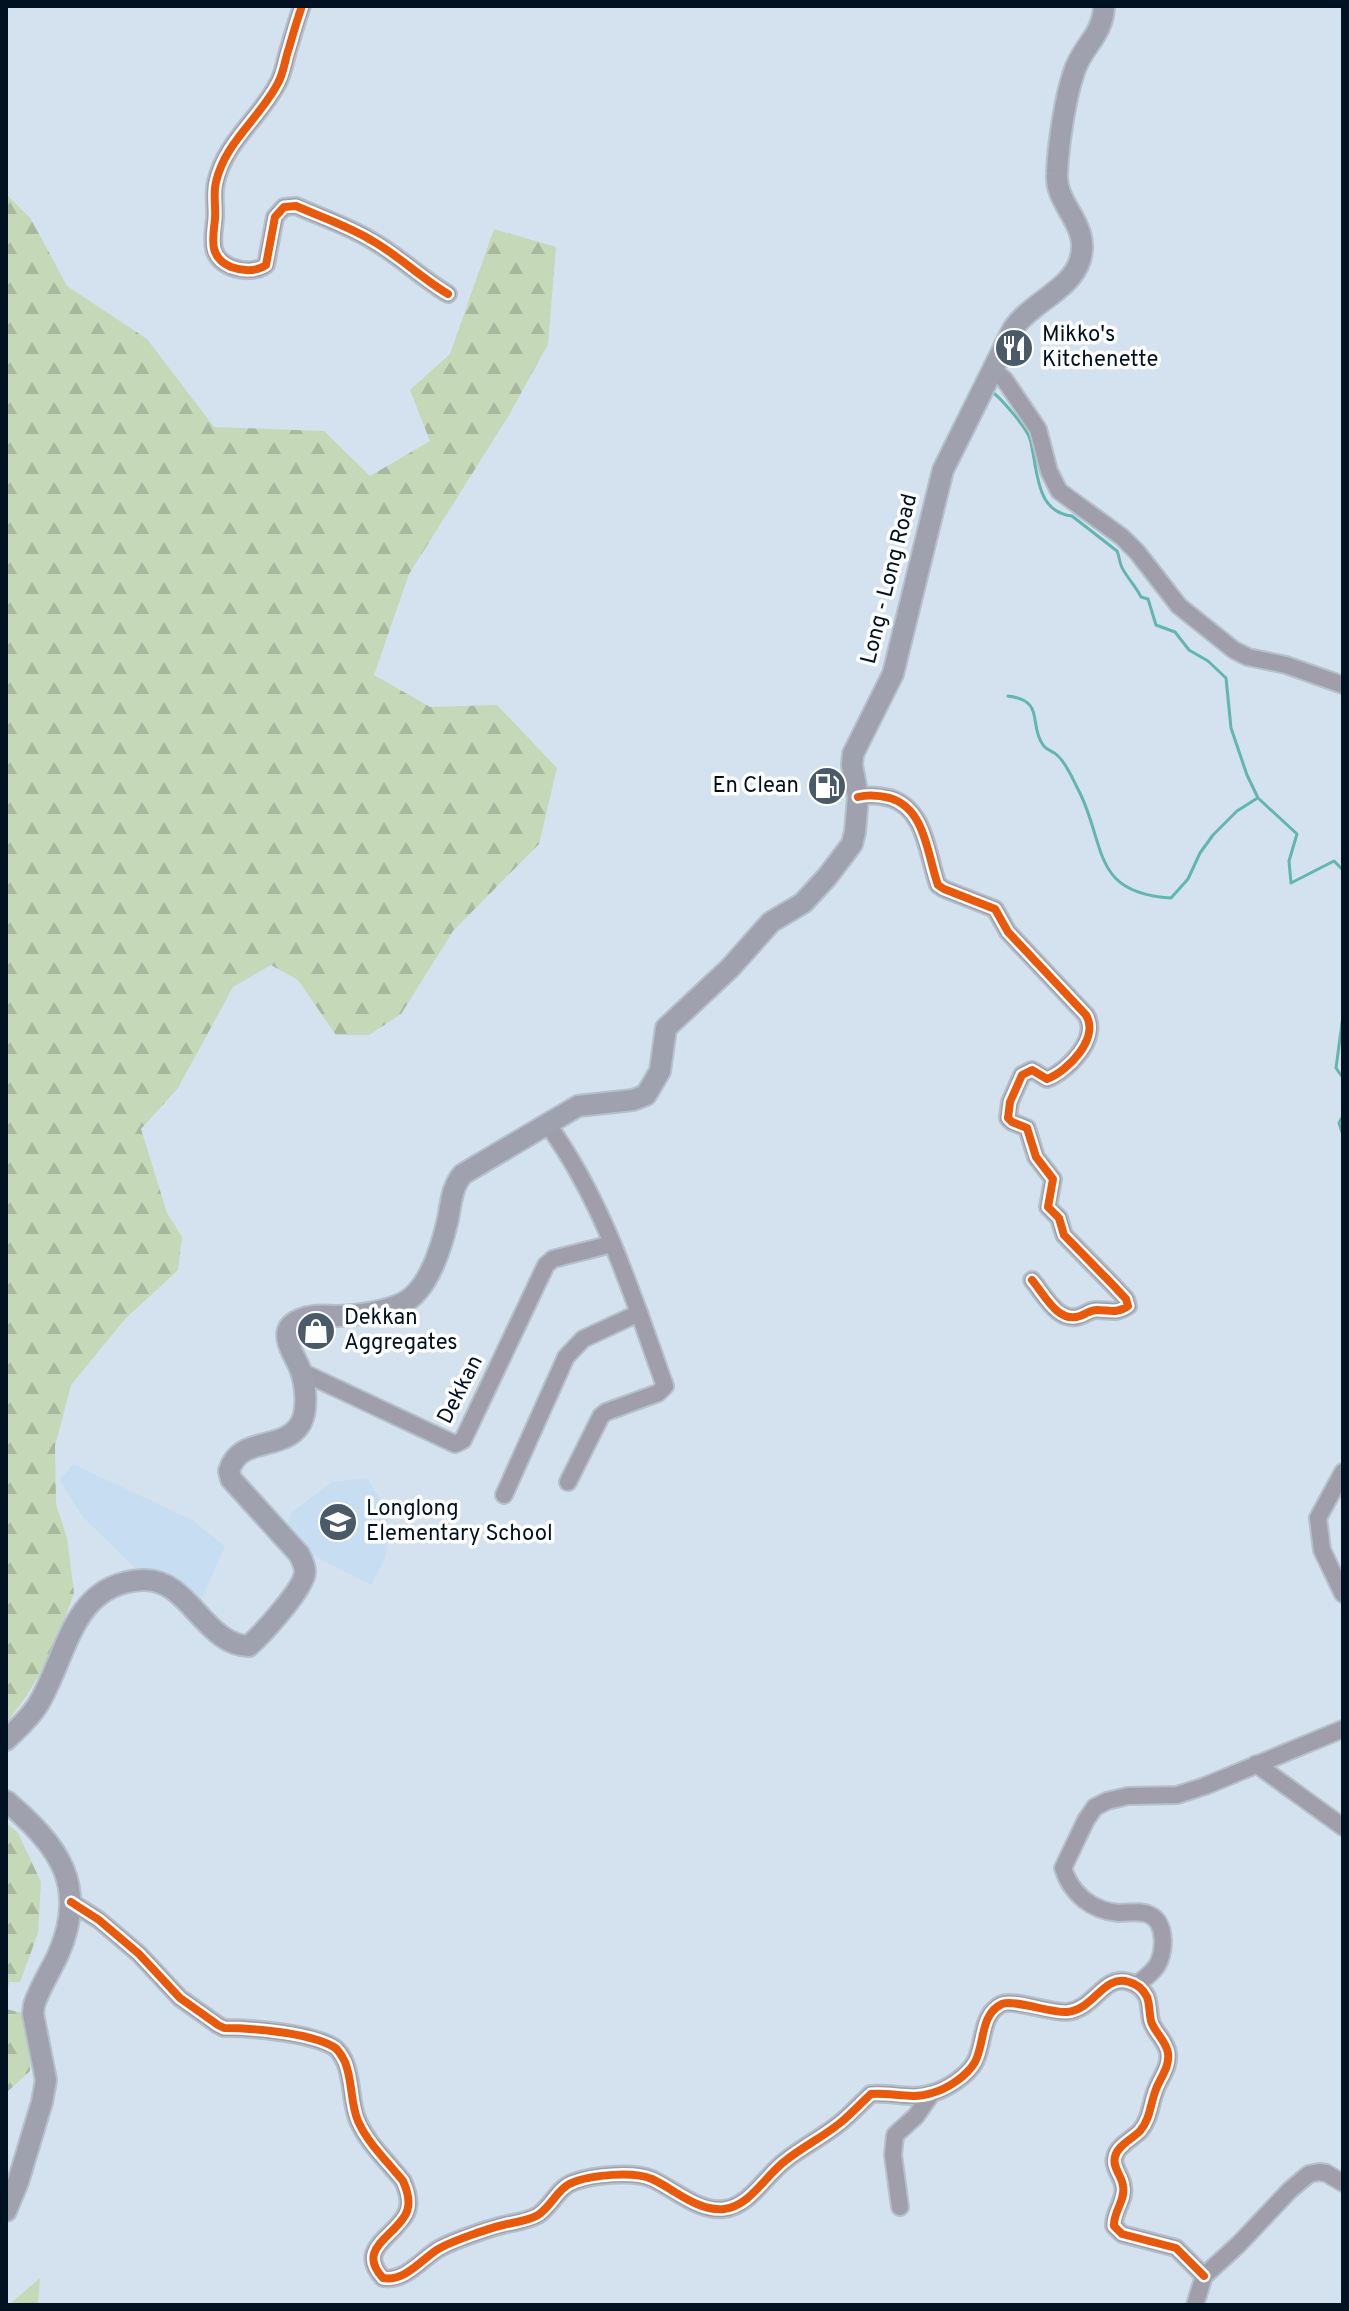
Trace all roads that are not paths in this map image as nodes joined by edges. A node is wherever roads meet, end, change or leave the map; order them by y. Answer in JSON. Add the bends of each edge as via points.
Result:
{"nodes":[{"id":1,"x":302,"y":6,"type":"edge"},
{"id":2,"x":1104,"y":6,"type":"edge"},
{"id":3,"x":448,"y":294,"type":"dead end"},
{"id":4,"x":992,"y":370,"type":"junction"},
{"id":5,"x":1343,"y":685,"type":"edge"},
{"id":6,"x":858,"y":797,"type":"junction"},
{"id":7,"x":548,"y":1125,"type":"junction"},
{"id":8,"x":612,"y":1244,"type":"junction"},
{"id":9,"x":1032,"y":1280,"type":"dead end"},
{"id":10,"x":639,"y":1313,"type":"junction"},
{"id":11,"x":302,"y":1372,"type":"junction"},
{"id":12,"x":1343,"y":1472,"type":"edge"},
{"id":13,"x":568,"y":1482,"type":"dead end"},
{"id":14,"x":504,"y":1495,"type":"dead end"},
{"id":15,"x":1343,"y":1594,"type":"edge"},
{"id":16,"x":1343,"y":1729,"type":"edge"},
{"id":17,"x":6,"y":1740,"type":"edge"},
{"id":18,"x":1256,"y":1764,"type":"junction"},
{"id":19,"x":6,"y":1801,"type":"edge"},
{"id":20,"x":1343,"y":1827,"type":"edge"},
{"id":21,"x":71,"y":1902,"type":"junction"},
{"id":22,"x":1137,"y":1985,"type":"junction"},
{"id":23,"x":932,"y":2093,"type":"junction"},
{"id":24,"x":1343,"y":2183,"type":"edge"},
{"id":25,"x":900,"y":2207,"type":"dead end"},
{"id":26,"x":6,"y":2211,"type":"edge"},
{"id":27,"x":1204,"y":2276,"type":"junction"},
{"id":28,"x":1193,"y":2303,"type":"edge"}],
"edges":[{"from":1,"to":3,"type":"street","via":[[279,83],[223,162],[215,185],[213,249],[227,265],[259,269],[266,265],[275,217],[284,207],[296,206],[367,237]]},
{"from":2,"to":4,"type":"main road","name":"Long - Long Road","via":[[1100,27],[1073,73],[1057,166],[1059,190],[1079,229],[1081,258],[1066,282],[1021,317]]},
{"from":4,"to":5,"type":"street","via":[[1038,429],[1059,491],[1122,537],[1179,606],[1248,657]]},
{"from":4,"to":6,"type":"main road","name":"Long - Long Road","via":[[943,470],[893,674],[853,754]]},
{"from":6,"to":7,"type":"main road","name":"Long - Long Road","via":[[852,844],[827,877],[803,903],[771,922],[666,1028],[660,1071],[650,1092],[633,1100],[578,1106]]},
{"from":6,"to":9,"type":"street","via":[[869,794],[899,801],[915,816],[938,885],[995,909],[1008,932],[1091,1023],[1065,1069],[1047,1079],[1032,1070],[1022,1075],[1008,1118],[1027,1128],[1036,1157],[1053,1179],[1048,1207],[1059,1218],[1064,1235],[1128,1306],[1065,1317]]},
{"from":7,"to":8,"type":"street"},
{"from":7,"to":11,"type":"main road","name":"Long - Long Road","via":[[458,1179],[436,1259],[421,1288],[406,1302],[357,1314],[312,1316],[289,1326],[289,1345]]},
{"from":8,"to":10,"type":"street"},
{"from":8,"to":11,"type":"street","name":"Dekkan","via":[[546,1265],[460,1442]]},
{"from":10,"to":13,"type":"street","via":[[665,1386],[601,1416]]},
{"from":10,"to":14,"type":"street","via":[[583,1339],[566,1357]]},
{"from":11,"to":17,"type":"main road","name":"Long - Long Road","via":[[302,1421],[281,1439],[245,1449],[229,1471],[305,1566],[302,1583],[266,1629],[249,1646],[233,1644],[163,1584],[120,1582],[80,1612],[38,1705]]},
{"from":12,"to":15,"type":"street","via":[[1318,1518],[1322,1550]]},
{"from":16,"to":18,"type":"street"},
{"from":18,"to":20,"type":"street"},
{"from":18,"to":22,"type":"street","via":[[1177,1795],[1128,1796],[1095,1807],[1065,1863],[1070,1885],[1095,1908],[1155,1919],[1162,1954]]},
{"from":19,"to":21,"type":"main road","via":[[50,1842],[63,1863]]},
{"from":21,"to":23,"type":"street","via":[[99,1920],[180,1998],[218,2025],[313,2039],[338,2050],[360,2125],[407,2191],[405,2217],[379,2244],[372,2260],[383,2278],[394,2279],[446,2245],[540,2214],[575,2181],[641,2176],[711,2209],[734,2207],[871,2094]]},
{"from":21,"to":26,"type":"main road","via":[[62,1944],[34,2005],[46,2080]]},
{"from":22,"to":23,"type":"street","via":[[1113,1981],[1069,2012],[1006,2001],[987,2018],[974,2063]]},
{"from":22,"to":27,"type":"street","via":[[1146,1996],[1168,2061],[1142,2129],[1115,2156],[1124,2192],[1114,2226],[1122,2234],[1176,2248]]},
{"from":23,"to":25,"type":"street","via":[[895,2135]]},
{"from":24,"to":27,"type":"street","via":[[1326,2173],[1309,2174]]},
{"from":27,"to":28,"type":"street"}]}
